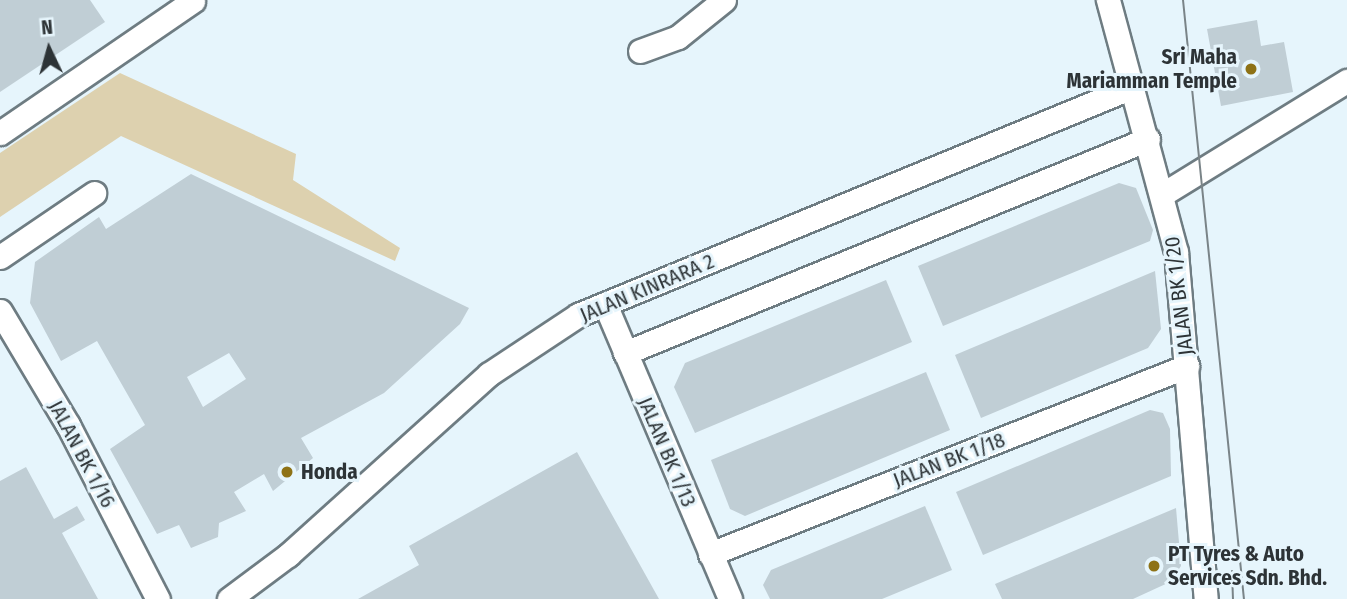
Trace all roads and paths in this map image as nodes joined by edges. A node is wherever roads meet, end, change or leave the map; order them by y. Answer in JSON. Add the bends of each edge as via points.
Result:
{"nodes":[{"id":1,"x":724,"y":0,"type":"edge"},
{"id":2,"x":1108,"y":0,"type":"edge"},
{"id":3,"x":193,"y":1,"type":"edge"},
{"id":4,"x":169,"y":7,"type":"edge"},
{"id":5,"x":640,"y":51,"type":"dead end"},
{"id":6,"x":1347,"y":81,"type":"edge"},
{"id":7,"x":1132,"y":88,"type":"junction"},
{"id":8,"x":0,"y":133,"type":"edge"},
{"id":9,"x":1148,"y":139,"type":"junction"},
{"id":10,"x":94,"y":193,"type":"dead end"},
{"id":11,"x":1163,"y":194,"type":"junction"},
{"id":12,"x":0,"y":257,"type":"edge"},
{"id":13,"x":605,"y":304,"type":"junction"},
{"id":14,"x":0,"y":311,"type":"edge"},
{"id":15,"x":625,"y":353,"type":"junction"},
{"id":16,"x":1187,"y":366,"type":"junction"},
{"id":17,"x":710,"y":554,"type":"junction"},
{"id":18,"x":158,"y":599,"type":"edge"},
{"id":19,"x":229,"y":599,"type":"edge"},
{"id":20,"x":730,"y":599,"type":"edge"},
{"id":21,"x":1206,"y":599,"type":"edge"}],
"edges":[{"from":1,"to":5,"type":"street","via":[[678,37]]},
{"from":2,"to":7,"type":"street","name":"JALAN BK 1/20"},
{"from":3,"to":4,"type":"street"},
{"from":4,"to":8,"type":"street"},
{"from":6,"to":11,"type":"street"},
{"from":7,"to":9,"type":"street","name":"JALAN BK 1/20"},
{"from":7,"to":13,"type":"street","name":"JALAN KINRARA 2"},
{"from":9,"to":11,"type":"street","name":"JALAN BK 1/20"},
{"from":9,"to":15,"type":"street"},
{"from":10,"to":12,"type":"street"},
{"from":11,"to":16,"type":"street","name":"JALAN BK 1/20"},
{"from":13,"to":15,"type":"street","name":"JALAN BK 1/13"},
{"from":13,"to":19,"type":"street","name":"JALAN KINRARA 2","via":[[489,374],[288,555]]},
{"from":14,"to":18,"type":"street","name":"JALAN BK 1/16","via":[[68,425]]},
{"from":15,"to":17,"type":"street","name":"JALAN BK 1/13"},
{"from":16,"to":17,"type":"street","name":"JALAN BK 1/18"},
{"from":16,"to":21,"type":"street","name":"JALAN BK 1/20"},
{"from":17,"to":20,"type":"street","name":"JALAN BK 1/13"}]}
